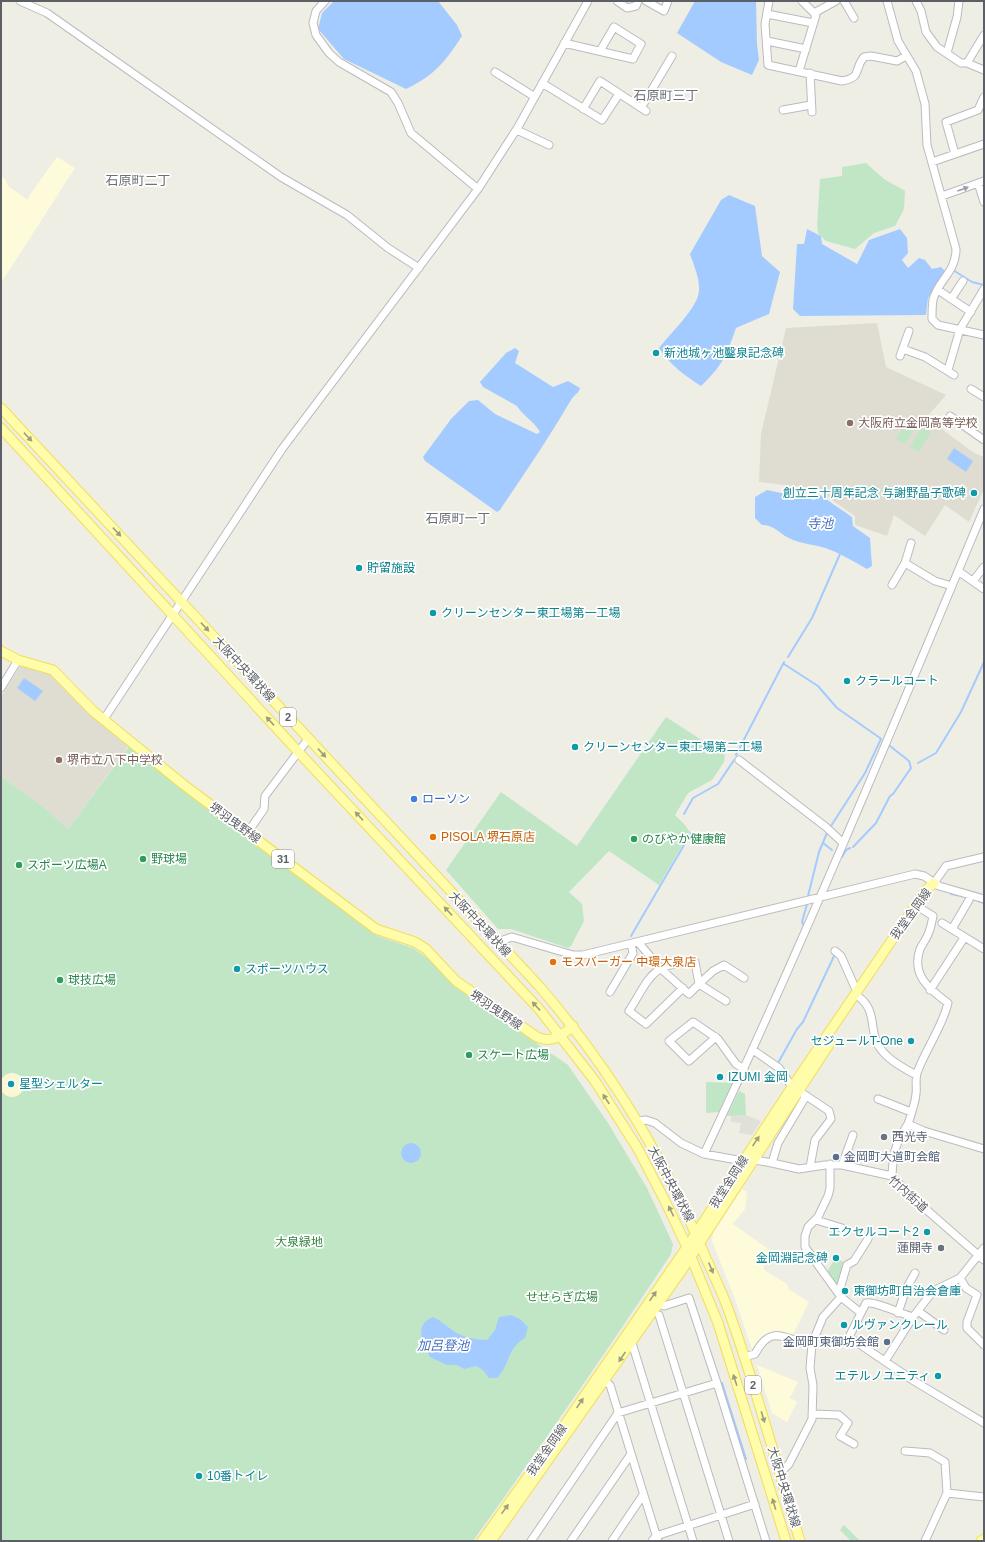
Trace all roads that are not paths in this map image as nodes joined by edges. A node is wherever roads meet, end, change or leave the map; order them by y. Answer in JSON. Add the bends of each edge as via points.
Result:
{"nodes":[{"id":1,"x":20,"y":1,"type":"edge"},
{"id":2,"x":325,"y":1,"type":"edge"},
{"id":3,"x":588,"y":1,"type":"edge"},
{"id":4,"x":617,"y":1,"type":"edge"},
{"id":5,"x":638,"y":1,"type":"edge"},
{"id":6,"x":646,"y":1,"type":"edge"},
{"id":7,"x":668,"y":1,"type":"edge"},
{"id":8,"x":769,"y":1,"type":"edge"},
{"id":9,"x":802,"y":1,"type":"edge"},
{"id":10,"x":836,"y":1,"type":"edge"},
{"id":11,"x":844,"y":1,"type":"edge"},
{"id":12,"x":887,"y":1,"type":"edge"},
{"id":13,"x":916,"y":1,"type":"edge"},
{"id":14,"x":959,"y":1,"type":"edge"},
{"id":15,"x":814,"y":13,"type":"junction"},
{"id":16,"x":767,"y":14,"type":"junction"},
{"id":17,"x":854,"y":18,"type":"dead end"},
{"id":18,"x":813,"y":23,"type":"junction"},
{"id":19,"x":984,"y":35,"type":"edge"},
{"id":20,"x":767,"y":41,"type":"junction"},
{"id":21,"x":564,"y":43,"type":"junction"},
{"id":22,"x":806,"y":49,"type":"junction"},
{"id":23,"x":600,"y":51,"type":"junction"},
{"id":24,"x":946,"y":54,"type":"junction"},
{"id":25,"x":672,"y":56,"type":"dead end"},
{"id":26,"x":906,"y":56,"type":"junction"},
{"id":27,"x":967,"y":63,"type":"junction"},
{"id":28,"x":984,"y":70,"type":"edge"},
{"id":29,"x":799,"y":71,"type":"junction"},
{"id":30,"x":495,"y":72,"type":"dead end"},
{"id":31,"x":810,"y":73,"type":"junction"},
{"id":32,"x":542,"y":83,"type":"junction"},
{"id":33,"x":620,"y":94,"type":"junction"},
{"id":34,"x":534,"y":97,"type":"junction"},
{"id":35,"x":983,"y":102,"type":"edge"},
{"id":36,"x":583,"y":109,"type":"junction"},
{"id":37,"x":783,"y":110,"type":"dead end"},
{"id":38,"x":517,"y":130,"type":"junction"},
{"id":39,"x":984,"y":144,"type":"edge"},
{"id":40,"x":549,"y":145,"type":"dead end"},
{"id":41,"x":955,"y":154,"type":"junction"},
{"id":42,"x":932,"y":162,"type":"junction"},
{"id":43,"x":981,"y":182,"type":"edge"},
{"id":44,"x":478,"y":189,"type":"junction"},
{"id":45,"x":942,"y":196,"type":"junction"},
{"id":46,"x":984,"y":202,"type":"edge"},
{"id":47,"x":419,"y":268,"type":"junction"},
{"id":48,"x":963,"y":281,"type":"dead end"},
{"id":49,"x":984,"y":289,"type":"edge"},
{"id":50,"x":938,"y":290,"type":"junction"},
{"id":51,"x":952,"y":299,"type":"junction"},
{"id":52,"x":971,"y":312,"type":"junction"},
{"id":53,"x":960,"y":329,"type":"junction"},
{"id":54,"x":909,"y":330,"type":"dead end"},
{"id":55,"x":983,"y":333,"type":"edge"},
{"id":56,"x":971,"y":389,"type":"dead end"},
{"id":57,"x":984,"y":397,"type":"edge"},
{"id":58,"x":1,"y":408,"type":"edge"},
{"id":59,"x":950,"y":416,"type":"dead end"},
{"id":60,"x":1,"y":428,"type":"edge"},
{"id":61,"x":984,"y":440,"type":"edge"},
{"id":62,"x":984,"y":509,"type":"edge"},
{"id":63,"x":911,"y":543,"type":"dead end"},
{"id":64,"x":905,"y":563,"type":"junction"},
{"id":65,"x":984,"y":567,"type":"edge"},
{"id":66,"x":958,"y":570,"type":"junction"},
{"id":67,"x":974,"y":581,"type":"junction"},
{"id":68,"x":892,"y":585,"type":"dead end"},
{"id":69,"x":952,"y":586,"type":"junction"},
{"id":70,"x":984,"y":589,"type":"edge"},
{"id":71,"x":182,"y":602,"type":"junction"},
{"id":72,"x":173,"y":614,"type":"junction"},
{"id":73,"x":1,"y":651,"type":"edge"},
{"id":74,"x":18,"y":660,"type":"junction"},
{"id":75,"x":1,"y":688,"type":"edge"},
{"id":76,"x":104,"y":719,"type":"junction"},
{"id":77,"x":308,"y":739,"type":"junction"},
{"id":78,"x":298,"y":750,"type":"junction"},
{"id":79,"x":739,"y":760,"type":"dead end"},
{"id":80,"x":248,"y":832,"type":"junction"},
{"id":81,"x":843,"y":843,"type":"junction"},
{"id":82,"x":984,"y":857,"type":"edge"},
{"id":83,"x":934,"y":883,"type":"junction"},
{"id":84,"x":819,"y":898,"type":"junction"},
{"id":85,"x":984,"y":899,"type":"edge"},
{"id":86,"x":969,"y":900,"type":"dead end"},
{"id":87,"x":920,"y":908,"type":"junction"},
{"id":88,"x":942,"y":923,"type":"dead end"},
{"id":89,"x":952,"y":929,"type":"junction"},
{"id":90,"x":964,"y":938,"type":"junction"},
{"id":91,"x":497,"y":942,"type":"junction"},
{"id":92,"x":634,"y":943,"type":"junction"},
{"id":93,"x":984,"y":949,"type":"edge"},
{"id":94,"x":835,"y":951,"type":"dead end"},
{"id":95,"x":660,"y":968,"type":"junction"},
{"id":96,"x":744,"y":978,"type":"dead end"},
{"id":97,"x":699,"y":984,"type":"junction"},
{"id":98,"x":683,"y":988,"type":"junction"},
{"id":99,"x":930,"y":990,"type":"junction"},
{"id":100,"x":610,"y":992,"type":"dead end"},
{"id":101,"x":858,"y":994,"type":"junction"},
{"id":102,"x":726,"y":1001,"type":"dead end"},
{"id":103,"x":573,"y":1026,"type":"junction"},
{"id":104,"x":561,"y":1036,"type":"junction"},
{"id":105,"x":716,"y":1038,"type":"junction"},
{"id":106,"x":753,"y":1050,"type":"junction"},
{"id":107,"x":744,"y":1069,"type":"junction"},
{"id":108,"x":916,"y":1075,"type":"junction"},
{"id":109,"x":799,"y":1091,"type":"junction"},
{"id":110,"x":878,"y":1099,"type":"dead end"},
{"id":111,"x":911,"y":1112,"type":"junction"},
{"id":112,"x":637,"y":1121,"type":"junction"},
{"id":113,"x":908,"y":1124,"type":"junction"},
{"id":114,"x":852,"y":1135,"type":"dead end"},
{"id":115,"x":984,"y":1148,"type":"edge"},
{"id":116,"x":704,"y":1154,"type":"junction"},
{"id":117,"x":755,"y":1160,"type":"junction"},
{"id":118,"x":743,"y":1161,"type":"junction"},
{"id":119,"x":772,"y":1163,"type":"junction"},
{"id":120,"x":830,"y":1164,"type":"junction"},
{"id":121,"x":842,"y":1165,"type":"junction"},
{"id":122,"x":810,"y":1167,"type":"junction"},
{"id":123,"x":892,"y":1176,"type":"junction"},
{"id":124,"x":816,"y":1220,"type":"junction"},
{"id":125,"x":842,"y":1228,"type":"dead end"},
{"id":126,"x":696,"y":1232,"type":"junction"},
{"id":127,"x":868,"y":1239,"type":"dead end"},
{"id":128,"x":700,"y":1242,"type":"junction"},
{"id":129,"x":687,"y":1247,"type":"junction"},
{"id":130,"x":984,"y":1248,"type":"edge"},
{"id":131,"x":691,"y":1256,"type":"junction"},
{"id":132,"x":981,"y":1257,"type":"edge"},
{"id":133,"x":915,"y":1274,"type":"dead end"},
{"id":134,"x":960,"y":1278,"type":"junction"},
{"id":135,"x":840,"y":1295,"type":"junction"},
{"id":136,"x":658,"y":1304,"type":"junction"},
{"id":137,"x":918,"y":1311,"type":"junction"},
{"id":138,"x":861,"y":1312,"type":"junction"},
{"id":139,"x":898,"y":1313,"type":"junction"},
{"id":140,"x":659,"y":1315,"type":"dead end"},
{"id":141,"x":913,"y":1317,"type":"junction"},
{"id":142,"x":944,"y":1330,"type":"dead end"},
{"id":143,"x":632,"y":1343,"type":"junction"},
{"id":144,"x":812,"y":1344,"type":"junction"},
{"id":145,"x":984,"y":1345,"type":"edge"},
{"id":146,"x":744,"y":1357,"type":"junction"},
{"id":147,"x":884,"y":1361,"type":"junction"},
{"id":148,"x":601,"y":1379,"type":"junction"},
{"id":149,"x":717,"y":1383,"type":"junction"},
{"id":150,"x":683,"y":1393,"type":"junction"},
{"id":151,"x":650,"y":1403,"type":"junction"},
{"id":152,"x":618,"y":1413,"type":"junction"},
{"id":153,"x":813,"y":1414,"type":"junction"},
{"id":154,"x":984,"y":1423,"type":"edge"},
{"id":155,"x":854,"y":1444,"type":"dead end"},
{"id":156,"x":905,"y":1452,"type":"dead end"},
{"id":157,"x":631,"y":1454,"type":"junction"},
{"id":158,"x":780,"y":1473,"type":"junction"},
{"id":159,"x":947,"y":1493,"type":"junction"},
{"id":160,"x":644,"y":1494,"type":"junction"},
{"id":161,"x":984,"y":1497,"type":"edge"},
{"id":162,"x":755,"y":1504,"type":"junction"},
{"id":163,"x":721,"y":1515,"type":"junction"},
{"id":164,"x":688,"y":1526,"type":"junction"},
{"id":165,"x":984,"y":1539,"type":"edge"},
{"id":166,"x":656,"y":1540,"type":"edge"},
{"id":167,"x":482,"y":1541,"type":"edge"},
{"id":168,"x":491,"y":1541,"type":"edge"},
{"id":169,"x":531,"y":1541,"type":"edge"},
{"id":170,"x":571,"y":1541,"type":"edge"},
{"id":171,"x":612,"y":1541,"type":"edge"},
{"id":172,"x":693,"y":1541,"type":"edge"},
{"id":173,"x":728,"y":1541,"type":"edge"},
{"id":174,"x":766,"y":1541,"type":"edge"},
{"id":175,"x":786,"y":1541,"type":"edge"},
{"id":176,"x":800,"y":1541,"type":"edge"},
{"id":177,"x":925,"y":1541,"type":"edge"},
{"id":178,"x":981,"y":1541,"type":"edge"}],
"edges":[{"from":1,"to":47,"type":"street","via":[[47,13],[281,177],[347,215],[388,248]]},
{"from":2,"to":44,"type":"street","via":[[316,11],[313,23],[316,34],[329,53],[391,92],[412,133]]},
{"from":3,"to":21,"type":"street"},
{"from":4,"to":5,"type":"street","via":[[627,8],[636,6]]},
{"from":6,"to":7,"type":"street","via":[[664,11]]},
{"from":8,"to":16,"type":"street"},
{"from":9,"to":15,"type":"street"},
{"from":10,"to":15,"type":"street"},
{"from":11,"to":17,"type":"street"},
{"from":12,"to":26,"type":"street","via":[[898,41]]},
{"from":13,"to":24,"type":"street","via":[[926,32]]},
{"from":14,"to":24,"type":"street"},
{"from":15,"to":18,"type":"street","via":[[816,15]]},
{"from":16,"to":18,"type":"street"},
{"from":16,"to":20,"type":"street"},
{"from":18,"to":22,"type":"street"},
{"from":19,"to":27,"type":"street"},
{"from":20,"to":22,"type":"street"},
{"from":20,"to":29,"type":"street","via":[[768,65]]},
{"from":21,"to":23,"type":"street"},
{"from":21,"to":32,"type":"street"},
{"from":22,"to":29,"type":"street"},
{"from":23,"to":23,"type":"street","via":[[633,58],[641,44],[614,27]]},
{"from":24,"to":27,"type":"street","via":[[961,63]]},
{"from":25,"to":33,"type":"street","via":[[644,110]]},
{"from":26,"to":31,"type":"street","via":[[897,61],[864,57],[857,75],[853,79],[842,81]]},
{"from":26,"to":42,"type":"street","via":[[916,71],[925,104],[927,145]]},
{"from":27,"to":28,"type":"street"},
{"from":29,"to":31,"type":"street"},
{"from":30,"to":34,"type":"street"},
{"from":31,"to":37,"type":"street","via":[[811,108]]},
{"from":32,"to":34,"type":"street"},
{"from":32,"to":36,"type":"street"},
{"from":33,"to":36,"type":"street","via":[[602,120]]},
{"from":33,"to":36,"type":"street","via":[[600,81]]},
{"from":34,"to":38,"type":"street"},
{"from":35,"to":41,"type":"street","via":[[978,110],[946,122]]},
{"from":38,"to":40,"type":"street"},
{"from":38,"to":44,"type":"street"},
{"from":39,"to":41,"type":"street"},
{"from":41,"to":42,"type":"street"},
{"from":42,"to":45,"type":"street"},
{"from":45,"to":43,"type":"street","one_way":true},
{"from":43,"to":46,"type":"street"},
{"from":44,"to":47,"type":"street"},
{"from":45,"to":50,"type":"street","via":[[956,258]]},
{"from":47,"to":71,"type":"street","via":[[282,449]]},
{"from":48,"to":51,"type":"street"},
{"from":49,"to":52,"type":"street"},
{"from":50,"to":51,"type":"street"},
{"from":50,"to":53,"type":"street","via":[[933,299],[932,319],[938,325]]},
{"from":51,"to":52,"type":"street"},
{"from":52,"to":53,"type":"street"},
{"from":53,"to":54,"type":"street","via":[[951,372],[926,357],[902,352]]},
{"from":53,"to":55,"type":"street"},
{"from":56,"to":57,"type":"street"},
{"from":58,"to":71,"type":"main road","name":"大阪中央環状線","number":"2","one_way":true},
{"from":59,"to":61,"type":"street"},
{"from":60,"to":72,"type":"main road","name":"大阪中央環状線","number":"2"},
{"from":62,"to":66,"type":"street"},
{"from":63,"to":64,"type":"street"},
{"from":64,"to":68,"type":"street"},
{"from":64,"to":69,"type":"street","via":[[935,581]]},
{"from":65,"to":67,"type":"street"},
{"from":66,"to":67,"type":"street"},
{"from":66,"to":69,"type":"street"},
{"from":67,"to":70,"type":"street"},
{"from":69,"to":81,"type":"street"},
{"from":71,"to":72,"type":"street"},
{"from":71,"to":77,"type":"main road","name":"大阪中央環状線","number":"2","one_way":true},
{"from":72,"to":76,"type":"street"},
{"from":78,"to":72,"type":"main road","name":"大阪中央環状線","number":"2","one_way":true},
{"from":73,"to":74,"type":"main road","name":"堺羽曳野線","number":"31"},
{"from":74,"to":75,"type":"street"},
{"from":74,"to":76,"type":"main road","name":"堺羽曳野線","number":"31","via":[[53,670],[75,694]]},
{"from":76,"to":80,"type":"main road","name":"堺羽曳野線","number":"31","via":[[184,785]]},
{"from":77,"to":78,"type":"street"},
{"from":77,"to":91,"type":"main road","name":"大阪中央環状線","number":"2","one_way":true},
{"from":78,"to":80,"type":"street","via":[[265,796],[264,809]]},
{"from":104,"to":78,"type":"main road","name":"大阪中央環状線","number":"2","one_way":true,"via":[[539,1009]]},
{"from":79,"to":81,"type":"street"},
{"from":80,"to":104,"type":"main road","name":"堺羽曳野線","number":"31","via":[[376,929],[415,942],[426,949],[456,982],[537,1038],[549,1041]]},
{"from":81,"to":84,"type":"street"},
{"from":82,"to":83,"type":"street","via":[[946,866]]},
{"from":83,"to":84,"type":"street","via":[[924,876],[915,874]]},
{"from":83,"to":85,"type":"street"},
{"from":83,"to":87,"type":"main road","name":"我堂金岡線"},
{"from":83,"to":101,"type":"main road","name":"我堂金岡線","via":[[926,890]]},
{"from":84,"to":92,"type":"street"},
{"from":84,"to":106,"type":"street"},
{"from":86,"to":89,"type":"street"},
{"from":87,"to":99,"type":"street","via":[[933,916],[930,931],[918,957],[919,972]]},
{"from":87,"to":101,"type":"main road","name":"我堂金岡線"},
{"from":88,"to":89,"type":"street"},
{"from":89,"to":90,"type":"street"},
{"from":90,"to":93,"type":"street"},
{"from":90,"to":99,"type":"street"},
{"from":91,"to":92,"type":"street","via":[[512,937],[573,955]]},
{"from":91,"to":103,"type":"main road","name":"大阪中央環状線","number":"2"},
{"from":92,"to":95,"type":"street"},
{"from":92,"to":100,"type":"street","via":[[633,953]]},
{"from":94,"to":101,"type":"street","via":[[841,956]]},
{"from":95,"to":97,"type":"street","via":[[674,963],[695,962]]},
{"from":95,"to":98,"type":"street"},
{"from":95,"to":98,"type":"street","via":[[650,977],[630,1011],[646,1024]]},
{"from":96,"to":97,"type":"street","via":[[724,965],[712,971]]},
{"from":97,"to":98,"type":"street","via":[[689,994]]},
{"from":97,"to":102,"type":"street"},
{"from":99,"to":108,"type":"street","via":[[948,1002],[942,1022]]},
{"from":101,"to":108,"type":"street","via":[[872,1014],[878,1045],[895,1063]]},
{"from":101,"to":109,"type":"main road","name":"我堂金岡線"},
{"from":103,"to":104,"type":"main road","name":"堺羽曳野線","number":"31"},
{"from":103,"to":112,"type":"main road","name":"大阪中央環状線","number":"2"},
{"from":129,"to":104,"type":"main road","name":"大阪中央環状線","number":"2","one_way":true,"via":[[666,1201],[622,1123],[595,1081]]},
{"from":105,"to":105,"type":"street","via":[[693,1022],[669,1042],[689,1061]]},
{"from":105,"to":107,"type":"street","via":[[736,1064]]},
{"from":106,"to":107,"type":"street"},
{"from":106,"to":109,"type":"street","via":[[779,1068]]},
{"from":107,"to":116,"type":"street"},
{"from":108,"to":111,"type":"street","via":[[916,1096]]},
{"from":109,"to":117,"type":"main road","name":"我堂金岡線"},
{"from":118,"to":109,"type":"main road","name":"我堂金岡線","one_way":true},
{"from":109,"to":119,"type":"street"},
{"from":109,"to":122,"type":"street","via":[[829,1111],[831,1116],[815,1140]]},
{"from":110,"to":111,"type":"street"},
{"from":111,"to":113,"type":"street"},
{"from":112,"to":116,"type":"street","name":"竹内街道","via":[[656,1123],[681,1143]]},
{"from":112,"to":126,"type":"main road","name":"大阪中央環状線","number":"2","via":[[673,1184]]},
{"from":113,"to":115,"type":"street","via":[[924,1132]]},
{"from":113,"to":123,"type":"street","via":[[897,1141]]},
{"from":114,"to":121,"type":"street"},
{"from":116,"to":118,"type":"street","name":"竹内街道"},
{"from":117,"to":118,"type":"street","name":"竹内街道"},
{"from":117,"to":119,"type":"street","name":"竹内街道"},
{"from":117,"to":128,"type":"main road","name":"我堂金岡線"},
{"from":118,"to":126,"type":"main road","name":"我堂金岡線"},
{"from":119,"to":122,"type":"street","name":"竹内街道","via":[[793,1169]]},
{"from":120,"to":121,"type":"street","name":"竹内街道"},
{"from":120,"to":122,"type":"street","name":"竹内街道"},
{"from":120,"to":124,"type":"street","via":[[830,1188]]},
{"from":121,"to":123,"type":"street","name":"竹内街道"},
{"from":123,"to":132,"type":"street","name":"竹内街道","via":[[939,1222]]},
{"from":124,"to":125,"type":"street"},
{"from":124,"to":135,"type":"street","via":[[808,1227],[805,1247]]},
{"from":126,"to":128,"type":"main road","name":"大阪中央環状線","number":"2"},
{"from":126,"to":129,"type":"main road","name":"我堂金岡線"},
{"from":127,"to":135,"type":"street","via":[[854,1261],[847,1265]]},
{"from":128,"to":131,"type":"main road","name":"我堂金岡線"},
{"from":128,"to":146,"type":"main road","name":"大阪中央環状線","number":"2","one_way":true,"via":[[727,1305]]},
{"from":129,"to":131,"type":"main road","name":"大阪中央環状線","number":"2"},
{"from":148,"to":129,"type":"main road","name":"我堂金岡線","one_way":true},
{"from":130,"to":132,"type":"street"},
{"from":131,"to":136,"type":"main road","name":"我堂金岡線"},
{"from":175,"to":131,"type":"main road","name":"大阪中央環状線","number":"2","one_way":true,"via":[[718,1324]]},
{"from":132,"to":134,"type":"street"},
{"from":133,"to":139,"type":"street","via":[[906,1289]]},
{"from":134,"to":137,"type":"street","via":[[937,1288]]},
{"from":134,"to":145,"type":"street","via":[[966,1288],[977,1296],[967,1328]]},
{"from":135,"to":138,"type":"street"},
{"from":135,"to":144,"type":"street","via":[[823,1317]]},
{"from":136,"to":143,"type":"main road","name":"我堂金岡線"},
{"from":136,"to":149,"type":"street","via":[[664,1306],[689,1298]]},
{"from":137,"to":141,"type":"street"},
{"from":137,"to":142,"type":"street"},
{"from":138,"to":139,"type":"street","via":[[866,1303],[872,1302]]},
{"from":138,"to":147,"type":"street","via":[[849,1337]]},
{"from":139,"to":141,"type":"street"},
{"from":140,"to":150,"type":"street"},
{"from":141,"to":147,"type":"street"},
{"from":143,"to":148,"type":"main road","name":"我堂金岡線","one_way":true},
{"from":143,"to":151,"type":"street"},
{"from":144,"to":146,"type":"street","via":[[773,1334],[761,1344],[755,1354]]},
{"from":144,"to":153,"type":"street","via":[[810,1368]]},
{"from":146,"to":158,"type":"main road","name":"大阪中央環状線","number":"2","one_way":true},
{"from":147,"to":154,"type":"street"},
{"from":148,"to":152,"type":"street","via":[[610,1385]]},
{"from":167,"to":148,"type":"main road","name":"我堂金岡線","one_way":true},
{"from":148,"to":168,"type":"main road","name":"我堂金岡線"},
{"from":149,"to":150,"type":"street"},
{"from":149,"to":162,"type":"street"},
{"from":150,"to":151,"type":"street"},
{"from":150,"to":163,"type":"street"},
{"from":151,"to":152,"type":"street"},
{"from":151,"to":164,"type":"street"},
{"from":152,"to":157,"type":"street"},
{"from":152,"to":169,"type":"street"},
{"from":153,"to":155,"type":"street","via":[[839,1416],[848,1423],[840,1436]]},
{"from":153,"to":158,"type":"street","via":[[789,1464]]},
{"from":156,"to":159,"type":"street","via":[[930,1453],[945,1462]]},
{"from":157,"to":160,"type":"street"},
{"from":157,"to":170,"type":"street"},
{"from":158,"to":176,"type":"main road","name":"大阪中央環状線","number":"2"},
{"from":159,"to":161,"type":"street"},
{"from":159,"to":177,"type":"street"},
{"from":160,"to":166,"type":"street"},
{"from":160,"to":171,"type":"street"},
{"from":162,"to":163,"type":"street"},
{"from":162,"to":174,"type":"street"},
{"from":163,"to":164,"type":"street"},
{"from":163,"to":173,"type":"street"},
{"from":164,"to":166,"type":"street"},
{"from":164,"to":172,"type":"street"},
{"from":165,"to":178,"type":"main road"}]}
